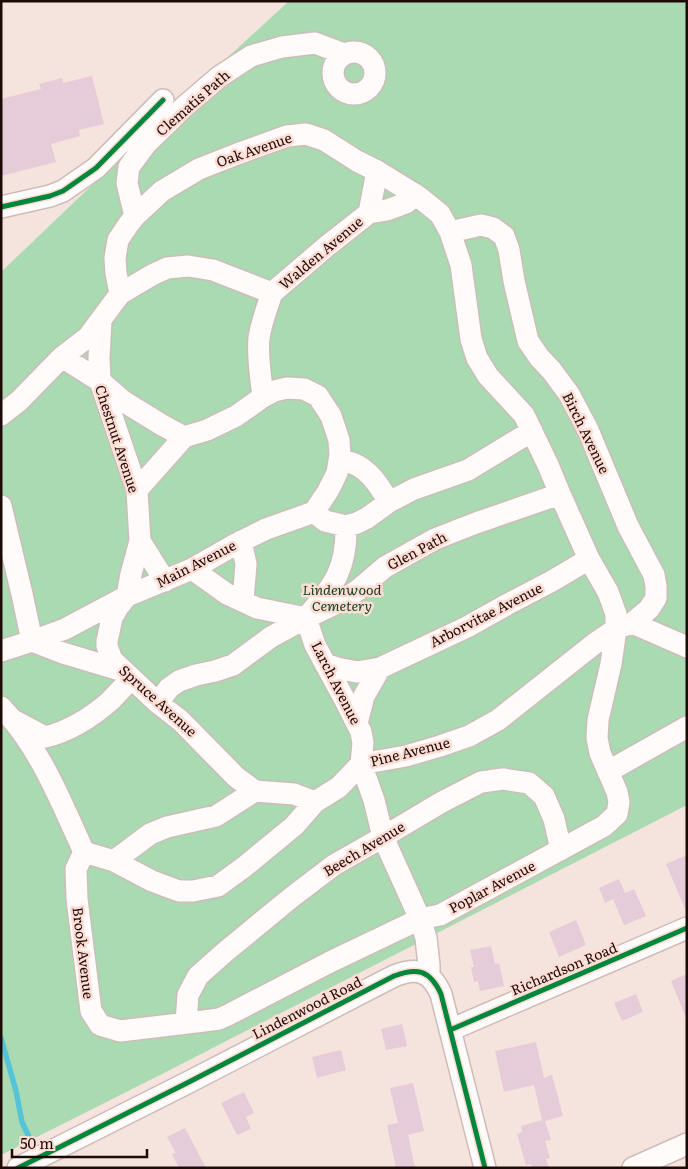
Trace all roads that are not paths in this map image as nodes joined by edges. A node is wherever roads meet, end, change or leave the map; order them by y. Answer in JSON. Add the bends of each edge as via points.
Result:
{"nodes":[{"id":1,"x":344,"y":54,"type":"dead end"},
{"id":2,"x":163,"y":100,"type":"dead end"},
{"id":3,"x":377,"y":171,"type":"junction"},
{"id":4,"x":415,"y":194,"type":"junction"},
{"id":5,"x":1,"y":207,"type":"edge"},
{"id":6,"x":369,"y":213,"type":"junction"},
{"id":7,"x":135,"y":216,"type":"junction"},
{"id":8,"x":450,"y":232,"type":"junction"},
{"id":9,"x":272,"y":293,"type":"junction"},
{"id":10,"x":120,"y":294,"type":"junction"},
{"id":11,"x":101,"y":320,"type":"junction"},
{"id":12,"x":62,"y":357,"type":"junction"},
{"id":13,"x":100,"y":381,"type":"junction"},
{"id":14,"x":263,"y":397,"type":"junction"},
{"id":15,"x":1,"y":415,"type":"edge"},
{"id":16,"x":532,"y":431,"type":"junction"},
{"id":17,"x":184,"y":437,"type":"junction"},
{"id":18,"x":339,"y":461,"type":"junction"},
{"id":19,"x":137,"y":490,"type":"junction"},
{"id":20,"x":560,"y":494,"type":"junction"},
{"id":21,"x":389,"y":502,"type":"junction"},
{"id":22,"x":1,"y":506,"type":"edge"},
{"id":23,"x":314,"y":512,"type":"junction"},
{"id":24,"x":346,"y":526,"type":"junction"},
{"id":25,"x":140,"y":540,"type":"junction"},
{"id":26,"x":241,"y":541,"type":"junction"},
{"id":27,"x":589,"y":559,"type":"junction"},
{"id":28,"x":192,"y":569,"type":"junction"},
{"id":29,"x":165,"y":581,"type":"junction"},
{"id":30,"x":127,"y":596,"type":"junction"},
{"id":31,"x":243,"y":601,"type":"junction"},
{"id":32,"x":306,"y":618,"type":"junction"},
{"id":33,"x":624,"y":626,"type":"junction"},
{"id":34,"x":32,"y":641,"type":"junction"},
{"id":35,"x":687,"y":647,"type":"edge"},
{"id":36,"x":1,"y":651,"type":"edge"},
{"id":37,"x":325,"y":664,"type":"junction"},
{"id":38,"x":380,"y":668,"type":"junction"},
{"id":39,"x":127,"y":675,"type":"junction"},
{"id":40,"x":158,"y":703,"type":"junction"},
{"id":41,"x":8,"y":714,"type":"edge"},
{"id":42,"x":357,"y":723,"type":"junction"},
{"id":43,"x":687,"y":728,"type":"edge"},
{"id":44,"x":361,"y":764,"type":"junction"},
{"id":45,"x":609,"y":771,"type":"junction"},
{"id":46,"x":254,"y":791,"type":"junction"},
{"id":47,"x":315,"y":802,"type":"junction"},
{"id":48,"x":383,"y":837,"type":"junction"},
{"id":49,"x":561,"y":850,"type":"junction"},
{"id":50,"x":84,"y":852,"type":"junction"},
{"id":51,"x":114,"y":860,"type":"junction"},
{"id":52,"x":420,"y":919,"type":"junction"},
{"id":53,"x":687,"y":928,"type":"edge"},
{"id":54,"x":429,"y":976,"type":"junction"},
{"id":55,"x":186,"y":1023,"type":"junction"},
{"id":56,"x":450,"y":1030,"type":"junction"},
{"id":57,"x":687,"y":1144,"type":"edge"},
{"id":58,"x":18,"y":1168,"type":"edge"},
{"id":59,"x":485,"y":1168,"type":"edge"},
{"id":60,"x":633,"y":1168,"type":"edge"}],
"edges":[{"from":1,"to":7,"type":"street","name":"Clematis Path","via":[[315,44],[282,47],[251,56],[218,77],[146,144],[128,167],[127,183]]},
{"from":2,"to":5,"type":"street","via":[[96,168],[63,191]]},
{"from":3,"to":4,"type":"street","name":"Oak Avenue"},
{"from":3,"to":6,"type":"street","name":"Walden Avenue"},
{"from":3,"to":7,"type":"street","name":"Oak Avenue","via":[[324,140],[306,134],[287,136],[199,169],[162,191]]},
{"from":4,"to":6,"type":"street","name":"Walden Avenue","via":[[406,203]]},
{"from":4,"to":8,"type":"street","name":"Oak Avenue","via":[[440,214]]},
{"from":6,"to":9,"type":"street","name":"Walden Avenue"},
{"from":7,"to":10,"type":"street","name":"Oak Avenue","via":[[118,240],[115,258]]},
{"from":8,"to":16,"type":"street","name":"Oak Avenue","via":[[461,265],[471,339],[477,358],[488,376],[524,415]]},
{"from":8,"to":33,"type":"street","name":"Birch Avenue","via":[[481,225],[494,228],[504,236],[528,341],[568,394],[584,423],[628,526],[654,575],[656,598],[649,609]]},
{"from":9,"to":10,"type":"street","name":"Walden Avenue","via":[[213,270],[188,266],[167,268]]},
{"from":9,"to":14,"type":"street","name":"Walden Avenue","via":[[259,339]]},
{"from":10,"to":11,"type":"street"},
{"from":11,"to":12,"type":"street","via":[[88,337]]},
{"from":11,"to":13,"type":"street"},
{"from":12,"to":13,"type":"street","name":"Chestnut Avenue"},
{"from":12,"to":15,"type":"street","via":[[20,401]]},
{"from":13,"to":17,"type":"street","via":[[123,401]]},
{"from":13,"to":19,"type":"street","name":"Chestnut Avenue"},
{"from":14,"to":17,"type":"street","via":[[236,416]]},
{"from":14,"to":18,"type":"street","via":[[287,388],[304,389],[318,396],[331,416],[339,440]]},
{"from":16,"to":20,"type":"street"},
{"from":16,"to":21,"type":"street","via":[[468,470]]},
{"from":17,"to":19,"type":"street"},
{"from":18,"to":21,"type":"street","via":[[353,464],[366,472]]},
{"from":18,"to":23,"type":"street","via":[[337,473]]},
{"from":19,"to":25,"type":"street","name":"Chestnut Avenue"},
{"from":20,"to":27,"type":"street"},
{"from":20,"to":32,"type":"street","name":"Glen Path","via":[[435,539],[385,567],[343,600]]},
{"from":21,"to":24,"type":"street","via":[[357,524]]},
{"from":22,"to":34,"type":"street"},
{"from":23,"to":24,"type":"street","via":[[326,521]]},
{"from":23,"to":26,"type":"street","name":"Main Avenue"},
{"from":24,"to":32,"type":"street","via":[[340,569],[324,597]]},
{"from":25,"to":29,"type":"street","name":"Chestnut Avenue"},
{"from":25,"to":30,"type":"street","name":"Chestnut Avenue"},
{"from":26,"to":28,"type":"street","name":"Main Avenue"},
{"from":26,"to":31,"type":"street","via":[[246,564]]},
{"from":27,"to":33,"type":"street"},
{"from":27,"to":38,"type":"street","name":"Arborvitae Avenue","via":[[467,627]]},
{"from":28,"to":29,"type":"street","name":"Main Avenue"},
{"from":28,"to":31,"type":"street","via":[[227,594]]},
{"from":29,"to":30,"type":"street","name":"Main Avenue"},
{"from":30,"to":34,"type":"street","name":"Main Avenue","via":[[65,629]]},
{"from":30,"to":39,"type":"street","name":"Spruce Avenue","via":[[112,618],[107,641],[112,660]]},
{"from":31,"to":32,"type":"street","via":[[257,608]]},
{"from":32,"to":37,"type":"street","name":"Larch Avenue"},
{"from":32,"to":40,"type":"street","name":"Glen Path","via":[[271,637],[233,665],[179,681]]},
{"from":33,"to":35,"type":"street"},
{"from":33,"to":44,"type":"street","name":"Pine Avenue","via":[[579,655],[498,720],[469,736],[406,756]]},
{"from":33,"to":45,"type":"street","name":"Poplar Avenue","via":[[598,720],[600,753]]},
{"from":34,"to":36,"type":"street","name":"Main Avenue"},
{"from":34,"to":39,"type":"street"},
{"from":37,"to":38,"type":"street","name":"Arborvitae Avenue","via":[[356,672]]},
{"from":37,"to":42,"type":"street","name":"Larch Avenue"},
{"from":38,"to":42,"type":"street","via":[[364,696]]},
{"from":39,"to":40,"type":"street","name":"Spruce Avenue"},
{"from":39,"to":41,"type":"street","via":[[110,701],[88,718],[58,734],[46,737]]},
{"from":40,"to":46,"type":"street","name":"Spruce Avenue"},
{"from":41,"to":50,"type":"street","via":[[39,759]]},
{"from":42,"to":44,"type":"street","name":"Larch Avenue","via":[[363,743]]},
{"from":43,"to":45,"type":"street"},
{"from":44,"to":47,"type":"street","name":"Pine Avenue","via":[[339,787]]},
{"from":44,"to":48,"type":"street","name":"Larch Avenue"},
{"from":45,"to":49,"type":"street","name":"Poplar Avenue","via":[[619,802],[617,814],[604,826]]},
{"from":46,"to":47,"type":"street","via":[[294,794]]},
{"from":46,"to":51,"type":"street","via":[[216,816],[150,834]]},
{"from":47,"to":51,"type":"street","name":"Pine Avenue","via":[[294,826],[218,886],[180,891],[152,881]]},
{"from":48,"to":49,"type":"street","name":"Beech Avenue","via":[[481,782],[503,779],[529,783],[544,796],[554,819]]},
{"from":48,"to":52,"type":"street","name":"Larch Avenue"},
{"from":48,"to":55,"type":"street","name":"Beech Avenue","via":[[334,865],[198,976],[188,995]]},
{"from":49,"to":52,"type":"street","name":"Poplar Avenue","via":[[440,915]]},
{"from":50,"to":51,"type":"street","name":"Pine Avenue"},
{"from":50,"to":55,"type":"street","name":"Brook Avenue","via":[[76,869],[76,899],[91,1010],[100,1025],[120,1031]]},
{"from":52,"to":54,"type":"street","name":"Larch Avenue","via":[[426,938]]},
{"from":52,"to":55,"type":"street","name":"Poplar Avenue","via":[[228,1015]]},
{"from":53,"to":56,"type":"street","name":"Richardson Road"},
{"from":54,"to":56,"type":"street","via":[[441,994]]},
{"from":54,"to":58,"type":"street","name":"Lindenwood Road","via":[[416,971],[394,976]]},
{"from":56,"to":59,"type":"street"},
{"from":57,"to":60,"type":"street"}]}
